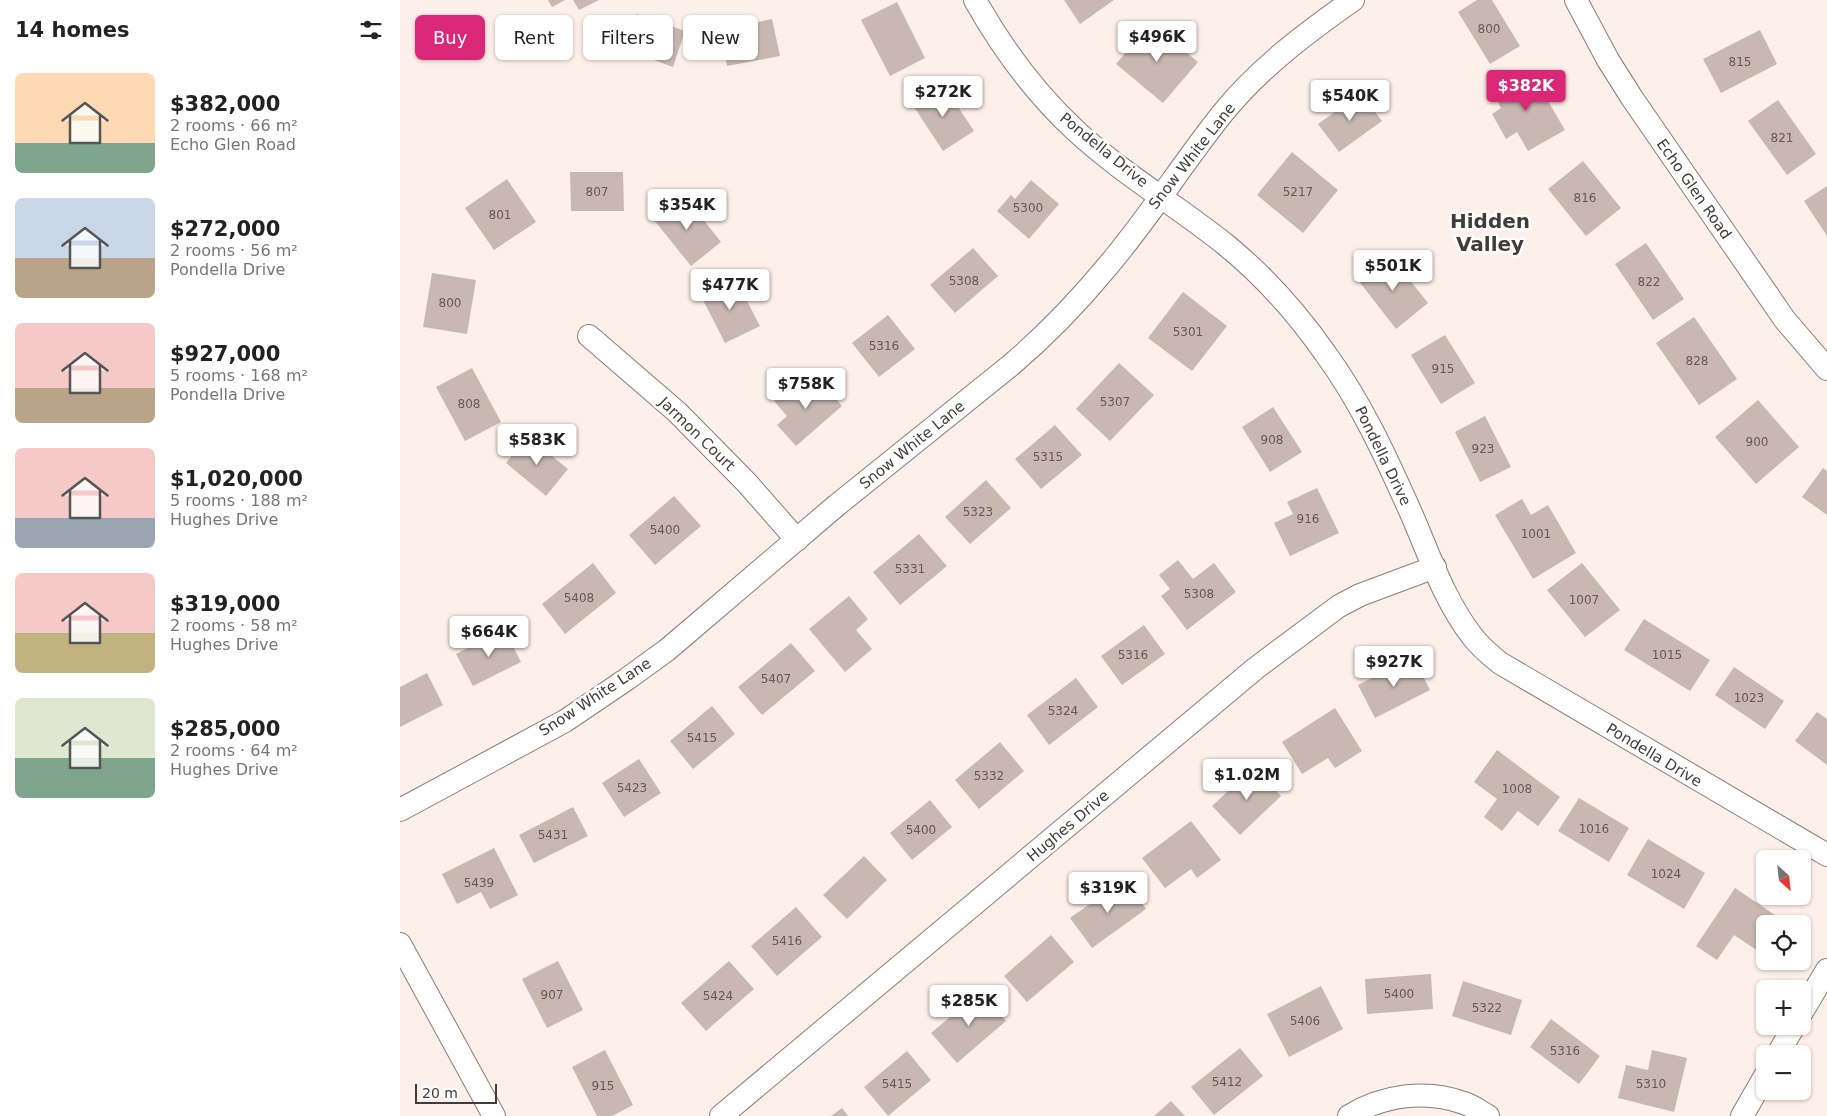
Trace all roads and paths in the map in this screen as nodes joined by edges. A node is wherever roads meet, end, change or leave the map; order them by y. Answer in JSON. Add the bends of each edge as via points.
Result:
{"nodes":[{"id":1,"x":975,"y":0,"type":"edge"},
{"id":2,"x":1353,"y":0,"type":"edge"},
{"id":3,"x":1576,"y":0,"type":"edge"},
{"id":4,"x":1161,"y":196,"type":"junction"},
{"id":5,"x":589,"y":336,"type":"dead end"},
{"id":6,"x":1827,"y":369,"type":"edge"},
{"id":7,"x":797,"y":540,"type":"junction"},
{"id":8,"x":1435,"y":567,"type":"junction"},
{"id":9,"x":400,"y":810,"type":"edge"},
{"id":10,"x":1827,"y":856,"type":"edge"},
{"id":11,"x":400,"y":944,"type":"edge"},
{"id":12,"x":1827,"y":970,"type":"edge"},
{"id":13,"x":1811,"y":997,"type":"edge"},
{"id":14,"x":1756,"y":1092,"type":"edge"},
{"id":15,"x":494,"y":1116,"type":"edge"},
{"id":16,"x":721,"y":1116,"type":"edge"},
{"id":17,"x":1349,"y":1116,"type":"edge"},
{"id":18,"x":1488,"y":1116,"type":"edge"},
{"id":19,"x":1742,"y":1116,"type":"edge"}],
"edges":[{"from":1,"to":4,"type":"street","name":"Pondella Drive","via":[[994,35],[1031,85],[1074,129]]},
{"from":2,"to":4,"type":"street","name":"Snow White Lane","via":[[1268,65],[1223,113]]},
{"from":3,"to":6,"type":"street","name":"Echo Glen Road","via":[[1632,98],[1785,320]]},
{"from":4,"to":7,"type":"street","name":"Snow White Lane","via":[[1107,268],[1036,343]]},
{"from":4,"to":8,"type":"street","name":"Pondella Drive","via":[[1227,246],[1280,294],[1325,352],[1381,446]]},
{"from":5,"to":7,"type":"street","name":"Jarmon Court","via":[[676,412],[747,483]]},
{"from":7,"to":9,"type":"street","name":"Snow White Lane","via":[[667,650],[627,679],[565,721]]},
{"from":8,"to":10,"type":"street","name":"Pondella Drive","via":[[1453,608],[1468,630],[1500,663]]},
{"from":8,"to":16,"type":"street","name":"Hughes Drive","via":[[1339,606],[1256,668]]},
{"from":11,"to":15,"type":"street"},
{"from":12,"to":13,"type":"street"},
{"from":14,"to":19,"type":"street"},
{"from":17,"to":18,"type":"street","via":[[1380,1101],[1431,1095],[1465,1103]]}]}
